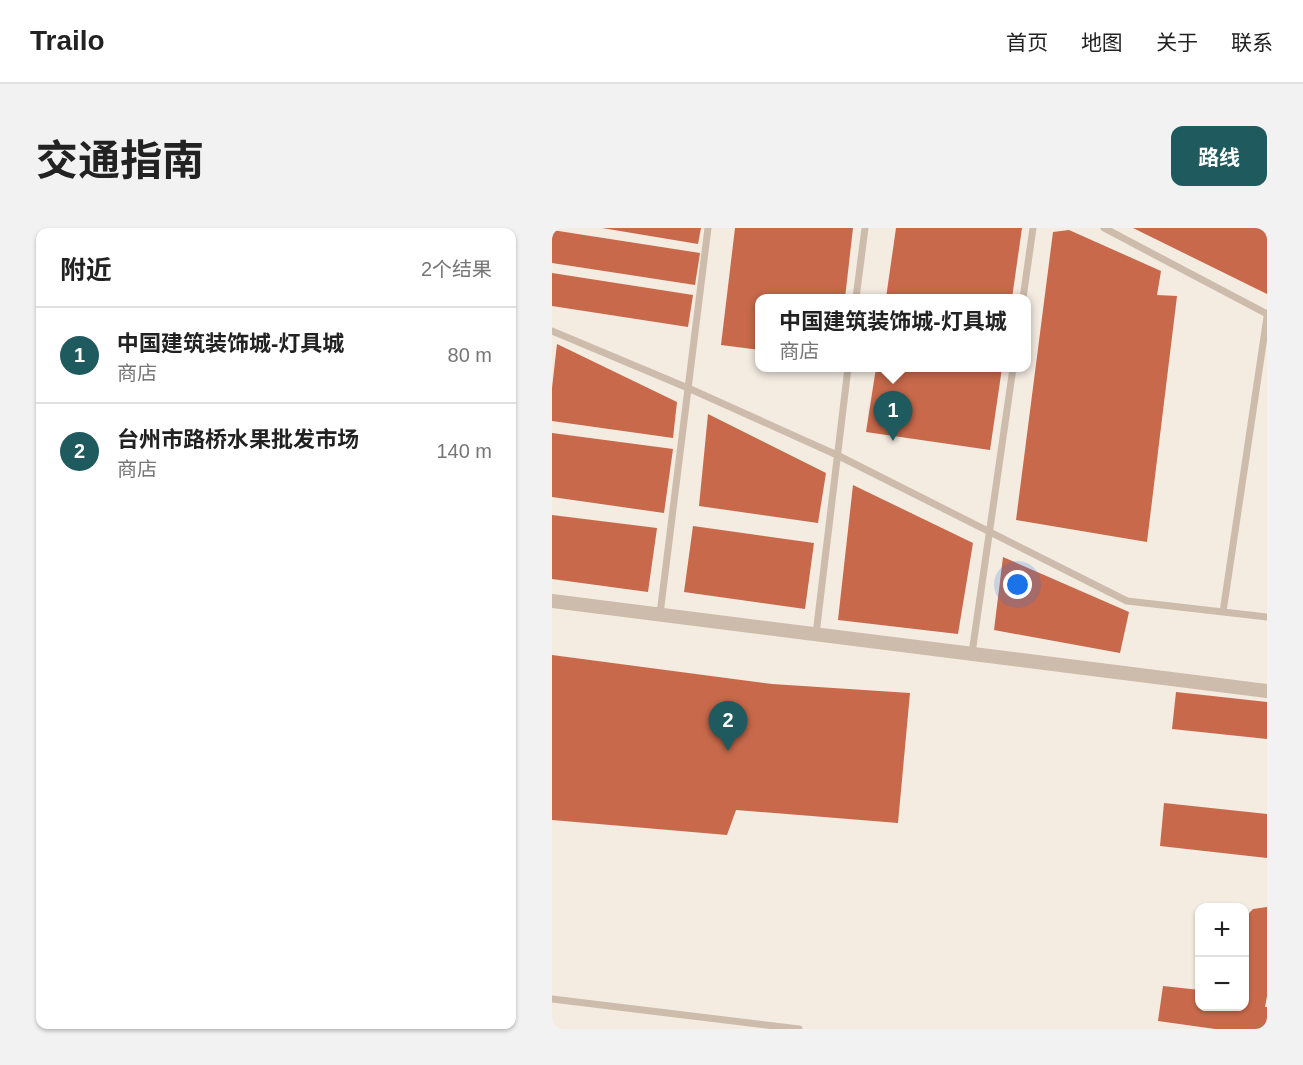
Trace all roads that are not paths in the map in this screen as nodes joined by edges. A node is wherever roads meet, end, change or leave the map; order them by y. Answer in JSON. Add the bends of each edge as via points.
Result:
{"nodes":[{"id":1,"x":708,"y":228,"type":"edge"},
{"id":2,"x":865,"y":228,"type":"edge"},
{"id":3,"x":1033,"y":228,"type":"edge"},
{"id":4,"x":1104,"y":228,"type":"edge"},
{"id":5,"x":857,"y":294,"type":"edge"},
{"id":6,"x":1024,"y":294,"type":"edge"},
{"id":7,"x":1267,"y":315,"type":"edge"},
{"id":8,"x":552,"y":331,"type":"edge"},
{"id":9,"x":847,"y":372,"type":"edge"},
{"id":10,"x":1012,"y":372,"type":"edge"},
{"id":11,"x":688,"y":388,"type":"junction"},
{"id":12,"x":837,"y":455,"type":"junction"},
{"id":13,"x":990,"y":532,"type":"junction"},
{"id":14,"x":552,"y":601,"type":"edge"},
{"id":15,"x":1223,"y":612,"type":"junction"},
{"id":16,"x":660,"y":614,"type":"junction"},
{"id":17,"x":1267,"y":617,"type":"edge"},
{"id":18,"x":816,"y":634,"type":"junction"},
{"id":19,"x":972,"y":653,"type":"junction"},
{"id":20,"x":1267,"y":691,"type":"edge"},
{"id":21,"x":552,"y":999,"type":"edge"},
{"id":22,"x":799,"y":1029,"type":"edge"}],
"edges":[{"from":1,"to":11,"type":"lane"},
{"from":2,"to":5,"type":"lane"},
{"from":3,"to":6,"type":"lane"},
{"from":4,"to":7,"type":"lane"},
{"from":7,"to":15,"type":"lane"},
{"from":8,"to":11,"type":"lane"},
{"from":9,"to":12,"type":"lane"},
{"from":10,"to":13,"type":"lane"},
{"from":11,"to":12,"type":"lane"},
{"from":11,"to":16,"type":"lane"},
{"from":12,"to":13,"type":"lane"},
{"from":12,"to":18,"type":"lane"},
{"from":13,"to":15,"type":"lane","via":[[1127,601]]},
{"from":13,"to":19,"type":"lane"},
{"from":14,"to":16,"type":"street"},
{"from":15,"to":17,"type":"lane"},
{"from":16,"to":18,"type":"street"},
{"from":18,"to":19,"type":"street"},
{"from":19,"to":20,"type":"street"},
{"from":21,"to":22,"type":"lane"}]}
